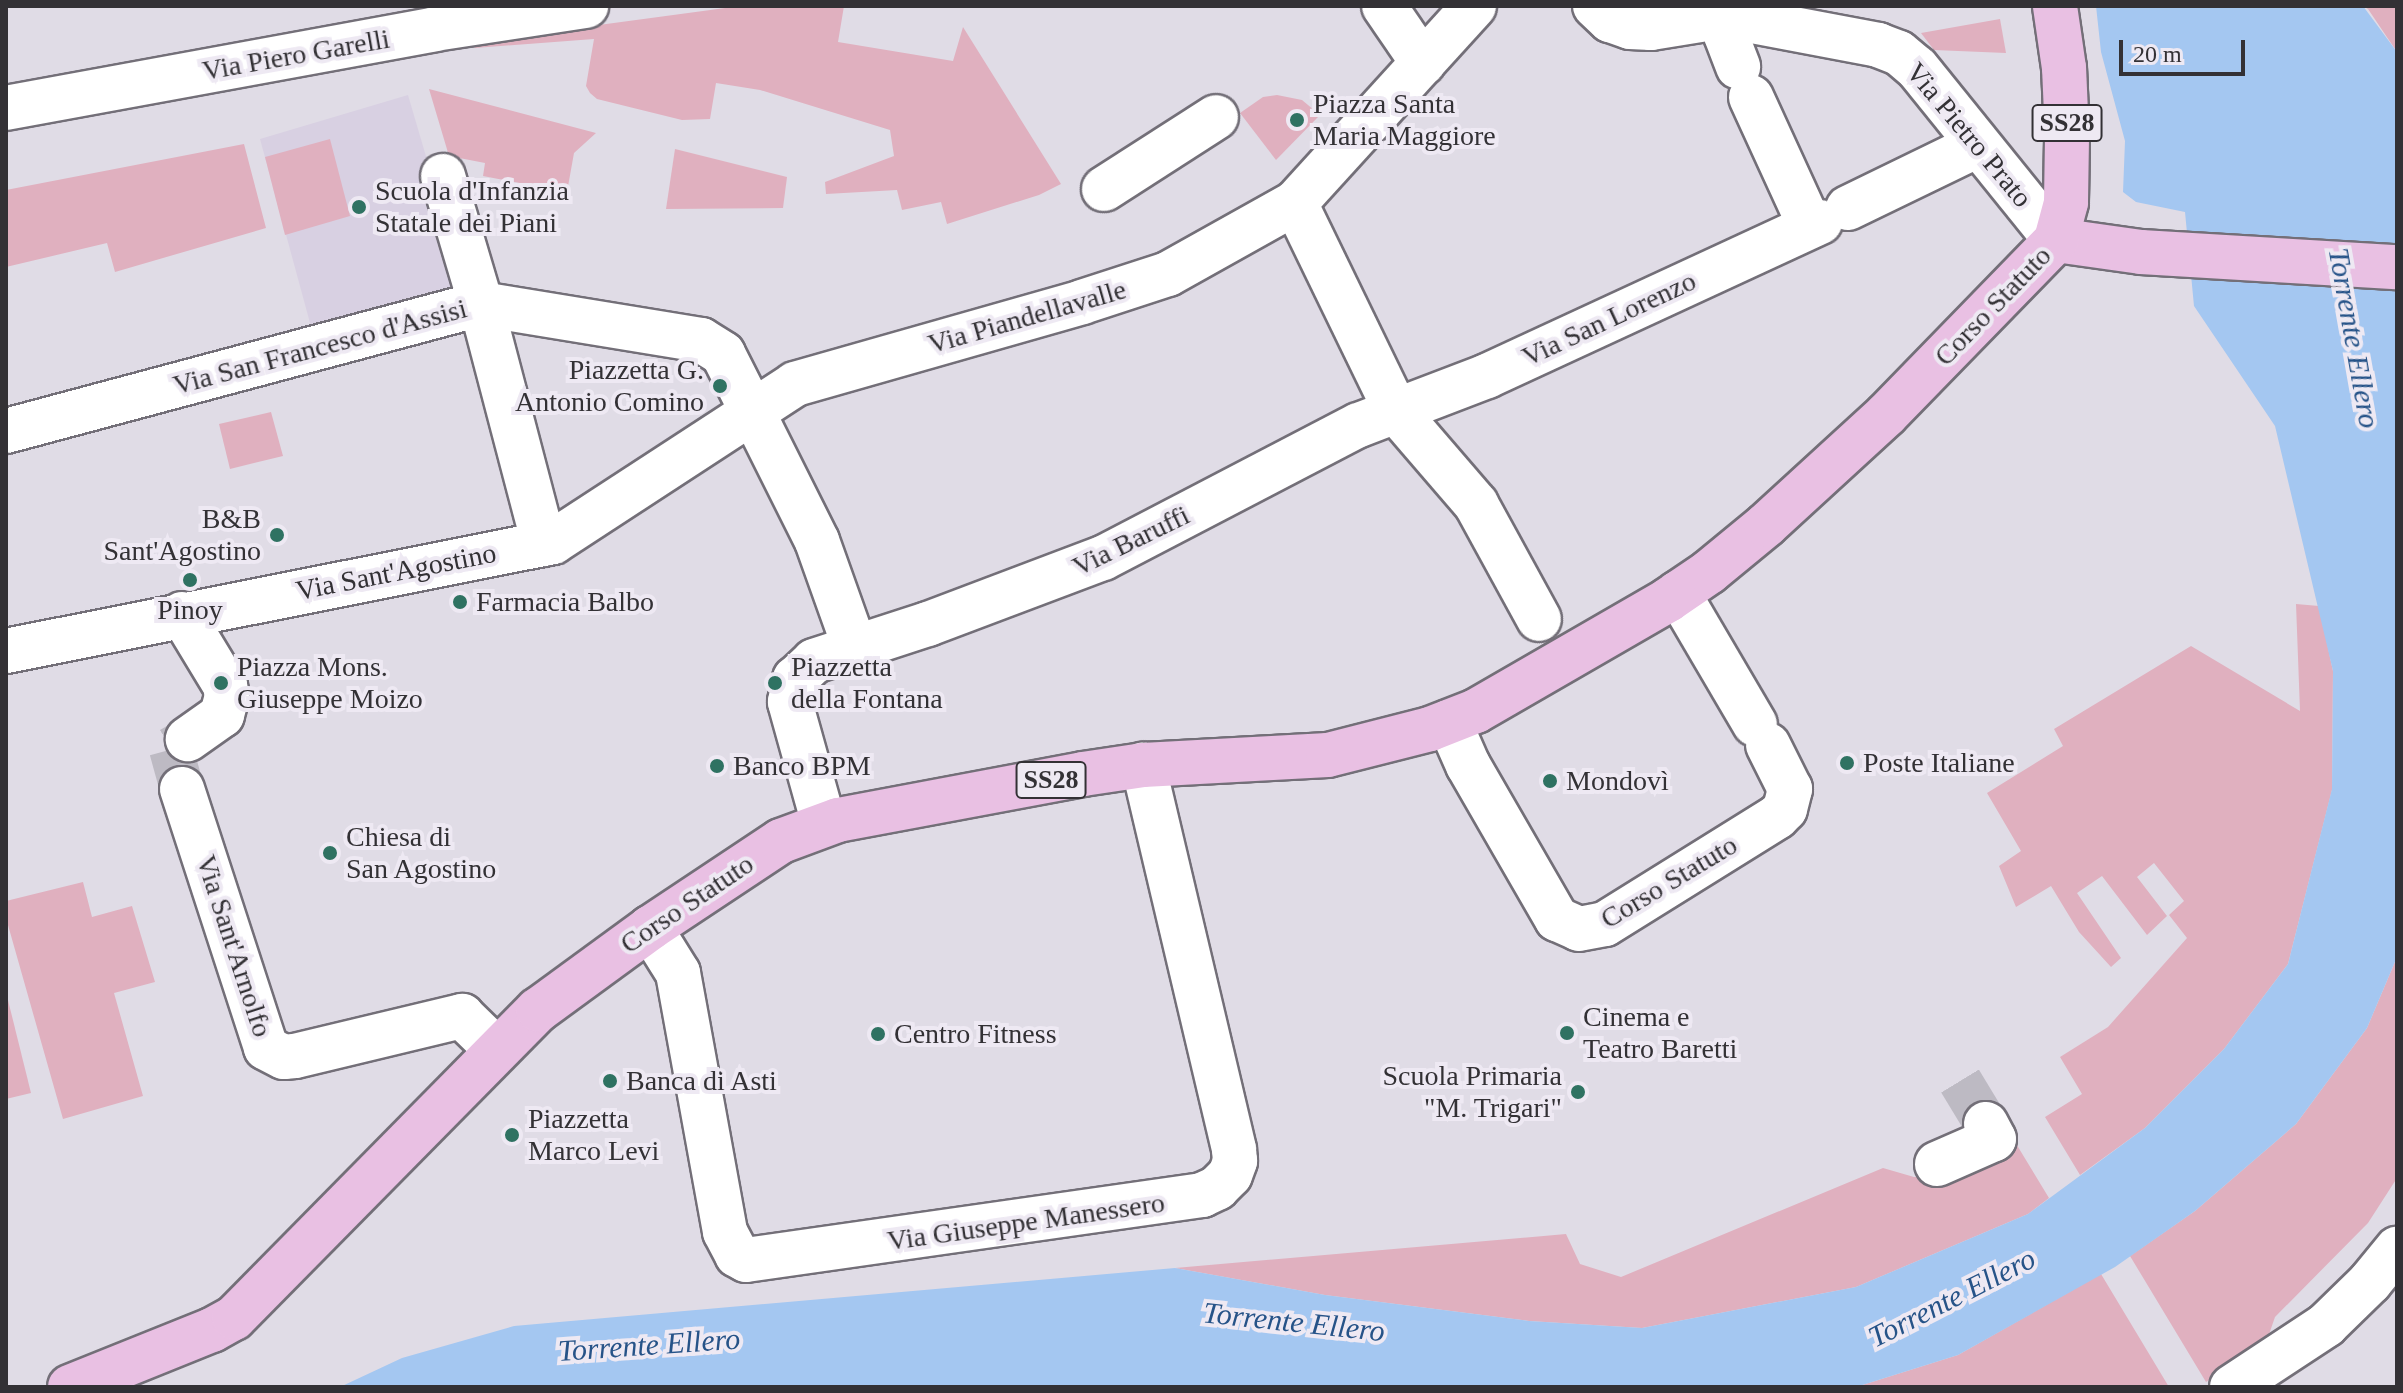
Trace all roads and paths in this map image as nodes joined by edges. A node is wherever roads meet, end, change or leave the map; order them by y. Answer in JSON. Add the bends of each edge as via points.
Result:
{"nodes":[{"id":1,"x":586,"y":6,"type":"edge"},
{"id":2,"x":1384,"y":6,"type":"edge"},
{"id":3,"x":1474,"y":6,"type":"edge"},
{"id":4,"x":1595,"y":6,"type":"edge"},
{"id":5,"x":2055,"y":6,"type":"edge"},
{"id":6,"x":1725,"y":11,"type":"edge"},
{"id":7,"x":1423,"y":63,"type":"junction"},
{"id":8,"x":6,"y":108,"type":"edge"},
{"id":9,"x":1216,"y":117,"type":"dead end"},
{"id":10,"x":1978,"y":145,"type":"junction"},
{"id":11,"x":443,"y":176,"type":"dead end"},
{"id":12,"x":1104,"y":189,"type":"dead end"},
{"id":13,"x":1295,"y":203,"type":"junction"},
{"id":14,"x":1826,"y":219,"type":"junction"},
{"id":15,"x":2056,"y":240,"type":"junction"},
{"id":16,"x":2397,"y":267,"type":"edge"},
{"id":17,"x":481,"y":304,"type":"junction"},
{"id":18,"x":751,"y":410,"type":"junction"},
{"id":19,"x":1396,"y":411,"type":"junction"},
{"id":20,"x":6,"y":431,"type":"edge"},
{"id":21,"x":544,"y":544,"type":"junction"},
{"id":22,"x":1678,"y":593,"type":"junction"},
{"id":23,"x":182,"y":614,"type":"junction"},
{"id":24,"x":1539,"y":619,"type":"dead end"},
{"id":25,"x":854,"y":645,"type":"junction"},
{"id":26,"x":6,"y":651,"type":"edge"},
{"id":27,"x":1449,"y":722,"type":"junction"},
{"id":28,"x":188,"y":739,"type":"tunnel mouth"},
{"id":29,"x":1143,"y":765,"type":"junction"},
{"id":30,"x":182,"y":789,"type":"tunnel mouth"},
{"id":31,"x":824,"y":824,"type":"junction"},
{"id":32,"x":650,"y":928,"type":"junction"},
{"id":33,"x":497,"y":1050,"type":"junction"},
{"id":34,"x":1986,"y":1124,"type":"dead end"},
{"id":35,"x":1937,"y":1164,"type":"dead end"},
{"id":36,"x":2397,"y":1249,"type":"edge"},
{"id":37,"x":70,"y":1387,"type":"edge"},
{"id":38,"x":2232,"y":1387,"type":"edge"}],
"edges":[{"from":1,"to":8,"type":"street","name":"Via Piero Garelli"},
{"from":2,"to":7,"type":"street"},
{"from":3,"to":7,"type":"street"},
{"from":4,"to":6,"type":"street","name":"Via Pietro Prato","via":[[1620,24],[1640,28]]},
{"from":5,"to":15,"type":"main road","number":"SS28","via":[[2067,136],[2066,202]]},
{"from":6,"to":10,"type":"street","name":"Via Pietro Prato","via":[[1899,53]]},
{"from":6,"to":14,"type":"street","via":[[1728,44],[1745,82]]},
{"from":7,"to":13,"type":"street"},
{"from":9,"to":12,"type":"street"},
{"from":10,"to":14,"type":"street","name":"Via San Lorenzo"},
{"from":10,"to":15,"type":"street","name":"Via Pietro Prato"},
{"from":11,"to":17,"type":"street"},
{"from":13,"to":18,"type":"street","name":"Via Piandellavalle","via":[[1168,274],[799,382]]},
{"from":13,"to":19,"type":"street"},
{"from":14,"to":19,"type":"street","name":"Via San Lorenzo","via":[[1487,376]]},
{"from":15,"to":16,"type":"main road","via":[[2141,252]]},
{"from":15,"to":22,"type":"main road","name":"Corso Statuto","number":"SS28","via":[[1826,473],[1739,549]]},
{"from":17,"to":18,"type":"street","name":"Via San Francesco d'Assisi","via":[[708,342],[723,354]]},
{"from":17,"to":20,"type":"street","name":"Via San Francesco d'Assisi"},
{"from":17,"to":21,"type":"street"},
{"from":18,"to":21,"type":"street","name":"Via Sant'Agostino"},
{"from":18,"to":25,"type":"street","via":[[817,541]]},
{"from":19,"to":24,"type":"street","via":[[1476,504]]},
{"from":19,"to":25,"type":"street","name":"Via Baruffi","via":[[1345,431],[1103,558],[928,624]]},
{"from":21,"to":23,"type":"street","name":"Via Sant'Agostino"},
{"from":22,"to":27,"type":"main road","name":"Corso Statuto","number":"SS28"},
{"from":22,"to":27,"type":"street","name":"Corso Statuto","via":[[1790,789],[1777,817],[1605,924],[1579,929],[1557,919],[1468,765]]},
{"from":23,"to":26,"type":"street","name":"Via Sant'Agostino"},
{"from":23,"to":28,"type":"street","via":[[227,696],[222,715]]},
{"from":25,"to":31,"type":"street","via":[[807,665],[792,689],[793,717]]},
{"from":27,"to":29,"type":"main road","name":"Corso Statuto","number":"SS28","via":[[1328,755]]},
{"from":29,"to":31,"type":"main road","name":"Corso Statuto","number":"SS28"},
{"from":29,"to":32,"type":"street","name":"Via Giuseppe Manessero","via":[[1234,1149],[1230,1175],[1202,1195],[746,1260],[737,1255],[725,1232],[682,986],[674,963]]},
{"from":30,"to":33,"type":"street","name":"Via Sant'Arnolfo","via":[[266,1048],[295,1056],[462,1016]]},
{"from":31,"to":32,"type":"main road","name":"Corso Statuto","number":"SS28","via":[[781,841]]},
{"from":32,"to":33,"type":"main road","name":"Corso Statuto","number":"SS28","via":[[553,997]]},
{"from":33,"to":37,"type":"main road","name":"Corso Statuto","number":"SS28","via":[[234,1318]]},
{"from":34,"to":35,"type":"street","via":[[1994,1139]]},
{"from":36,"to":38,"type":"street","via":[[2326,1325]]}]}
